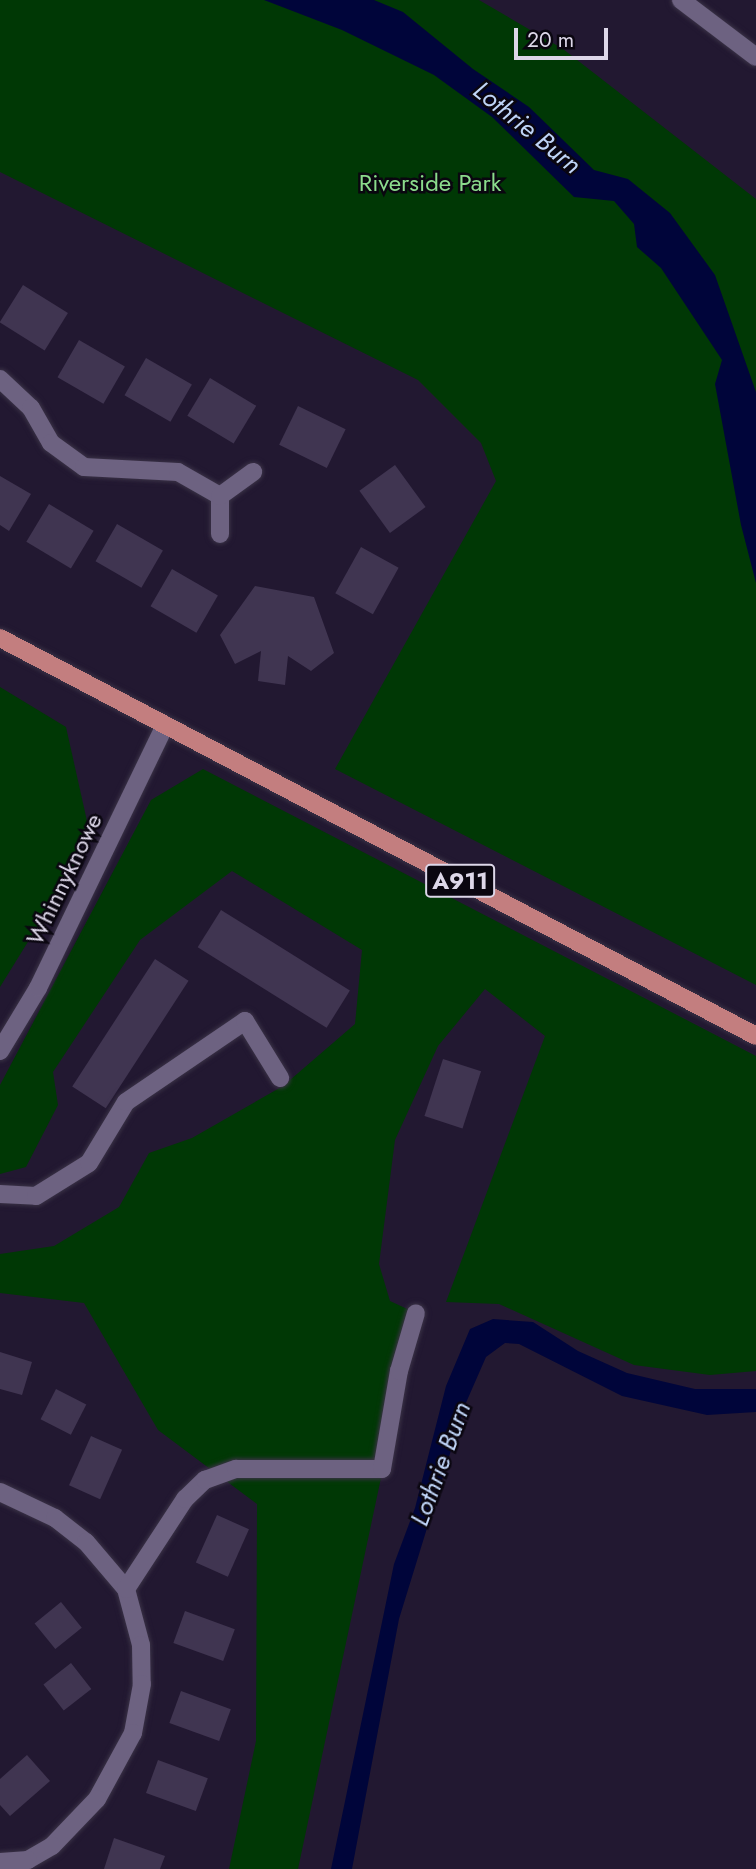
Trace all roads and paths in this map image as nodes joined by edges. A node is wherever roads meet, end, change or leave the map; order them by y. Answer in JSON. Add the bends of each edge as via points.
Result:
{"nodes":[{"id":1,"x":681,"y":0,"type":"edge"},
{"id":2,"x":756,"y":57,"type":"edge"},
{"id":3,"x":0,"y":379,"type":"edge"},
{"id":4,"x":253,"y":472,"type":"dead end"},
{"id":5,"x":220,"y":496,"type":"junction"},
{"id":6,"x":220,"y":534,"type":"dead end"},
{"id":7,"x":0,"y":638,"type":"edge"},
{"id":8,"x":165,"y":725,"type":"junction"},
{"id":9,"x":756,"y":1036,"type":"edge"},
{"id":10,"x":0,"y":1051,"type":"edge"},
{"id":11,"x":280,"y":1078,"type":"dead end"},
{"id":12,"x":0,"y":1194,"type":"edge"},
{"id":13,"x":416,"y":1313,"type":"dead end"},
{"id":14,"x":0,"y":1492,"type":"edge"},
{"id":15,"x":126,"y":1589,"type":"junction"},
{"id":16,"x":0,"y":1862,"type":"edge"},
{"id":17,"x":28,"y":1864,"type":"edge"}],
"edges":[{"from":1,"to":2,"type":"street"},
{"from":3,"to":5,"type":"street","via":[[31,408],[51,443],[84,467],[178,472]]},
{"from":4,"to":5,"type":"street"},
{"from":5,"to":6,"type":"street"},
{"from":7,"to":8,"type":"main road","number":"A911"},
{"from":8,"to":9,"type":"main road","number":"A911"},
{"from":8,"to":10,"type":"street","name":"Whinnyknowe","via":[[38,988]]},
{"from":11,"to":12,"type":"street","via":[[245,1021],[126,1102],[89,1163],[36,1196]]},
{"from":13,"to":15,"type":"street","via":[[399,1371],[382,1469],[236,1469],[205,1480],[185,1499]]},
{"from":14,"to":15,"type":"street","via":[[55,1518],[86,1542]]},
{"from":15,"to":17,"type":"street","via":[[141,1645],[142,1684],[133,1733],[117,1768],[76,1825]]},
{"from":16,"to":17,"type":"street"}]}
